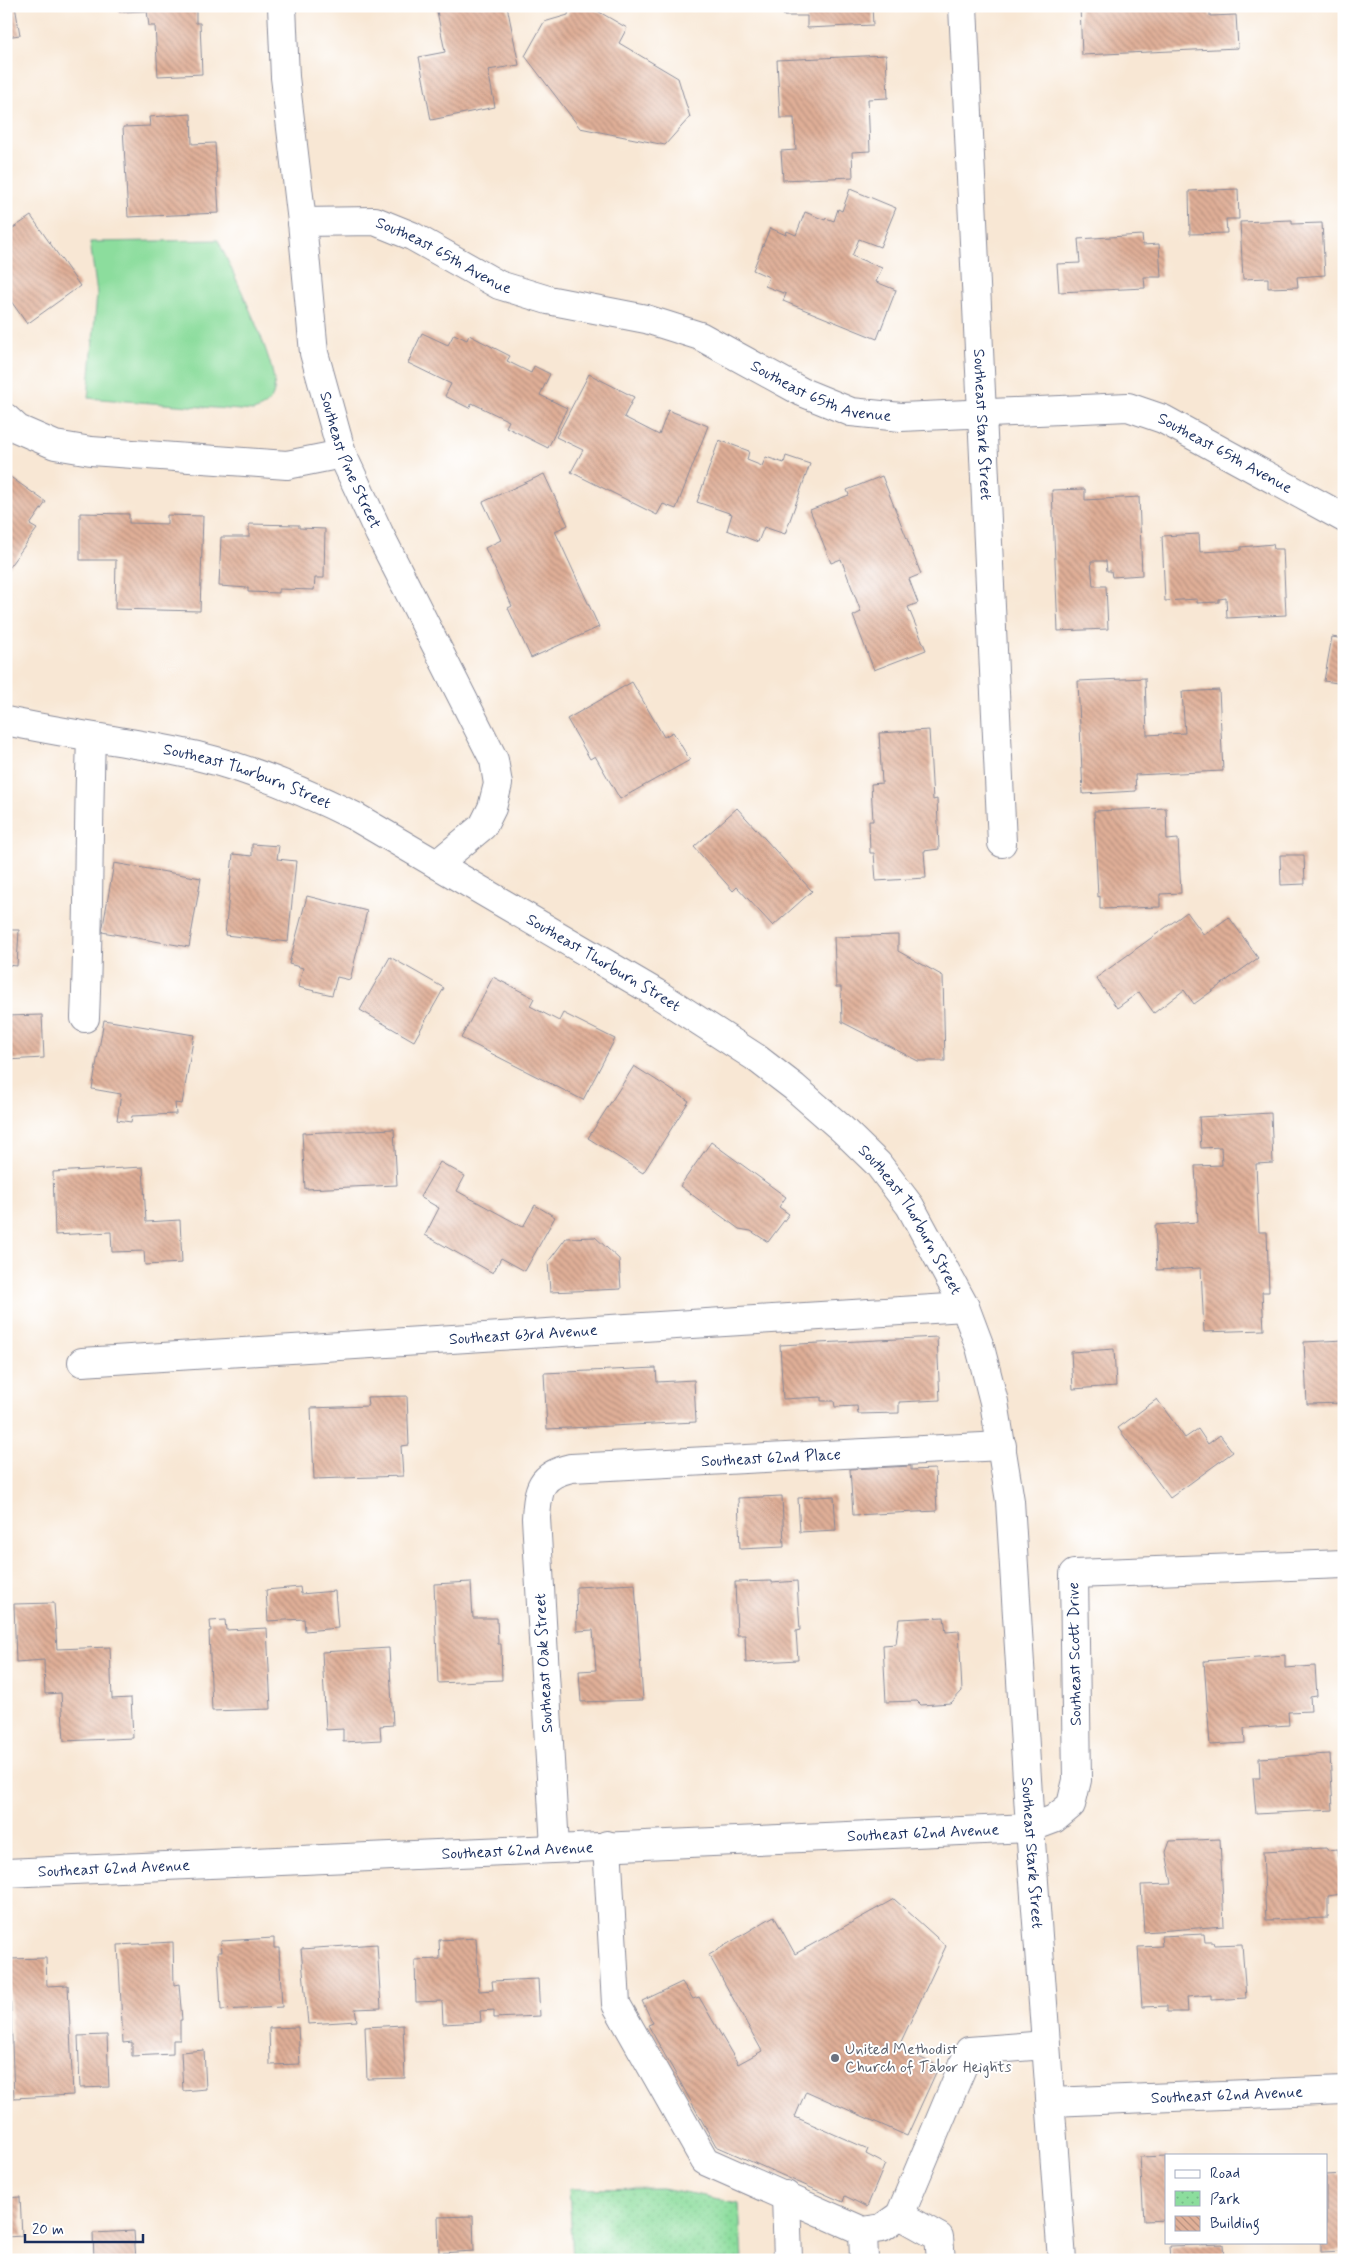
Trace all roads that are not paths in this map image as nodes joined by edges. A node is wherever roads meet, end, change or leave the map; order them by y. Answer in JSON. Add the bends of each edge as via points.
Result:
{"nodes":[{"id":1,"x":282,"y":6,"type":"edge"},
{"id":2,"x":963,"y":6,"type":"edge"},
{"id":3,"x":302,"y":222,"type":"junction"},
{"id":4,"x":982,"y":414,"type":"junction"},
{"id":5,"x":6,"y":418,"type":"edge"},
{"id":6,"x":342,"y":454,"type":"junction"},
{"id":7,"x":1344,"y":518,"type":"edge"},
{"id":8,"x":6,"y":721,"type":"edge"},
{"id":9,"x":91,"y":737,"type":"junction"},
{"id":10,"x":1002,"y":843,"type":"dead end"},
{"id":11,"x":437,"y":864,"type":"junction"},
{"id":12,"x":85,"y":1018,"type":"dead end"},
{"id":13,"x":964,"y":1307,"type":"junction"},
{"id":14,"x":82,"y":1362,"type":"dead end"},
{"id":15,"x":1002,"y":1446,"type":"junction"},
{"id":16,"x":544,"y":1481,"type":"joint"},
{"id":17,"x":1344,"y":1564,"type":"edge"},
{"id":18,"x":1030,"y":1828,"type":"junction"},
{"id":19,"x":607,"y":1845,"type":"junction"},
{"id":20,"x":555,"y":1848,"type":"junction"},
{"id":21,"x":6,"y":1873,"type":"edge"},
{"id":22,"x":1046,"y":2045,"type":"junction"},
{"id":23,"x":1344,"y":2090,"type":"edge"},
{"id":24,"x":1051,"y":2102,"type":"junction"},
{"id":25,"x":786,"y":2195,"type":"junction"},
{"id":26,"x":900,"y":2215,"type":"junction"},
{"id":27,"x":863,"y":2231,"type":"junction"},
{"id":28,"x":788,"y":2260,"type":"edge"},
{"id":29,"x":864,"y":2260,"type":"edge"},
{"id":30,"x":941,"y":2260,"type":"edge"},
{"id":31,"x":1062,"y":2260,"type":"edge"}],
"edges":[{"from":1,"to":3,"type":"street","name":"Southeast Pine Street","via":[[285,77]]},
{"from":2,"to":4,"type":"street","name":"Southeast Stark Street"},
{"from":3,"to":4,"type":"street","name":"Southeast 65th Avenue","via":[[375,221],[412,236],[500,285],[548,300],[646,319],[700,336],[802,392],[851,412],[901,417]]},
{"from":3,"to":6,"type":"street","name":"Southeast Pine Street","via":[[314,353]]},
{"from":4,"to":7,"type":"street","name":"Southeast 65th Avenue","via":[[1128,407],[1163,419]]},
{"from":4,"to":10,"type":"street","name":"Southeast Stark Street"},
{"from":5,"to":6,"type":"street","via":[[18,429],[55,445],[92,451],[288,465]]},
{"from":6,"to":11,"type":"street","name":"Southeast Pine Street","via":[[494,760],[498,784],[483,826]]},
{"from":8,"to":9,"type":"street","name":"Southeast Thorburn Street"},
{"from":9,"to":11,"type":"street","name":"Southeast Thorburn Street","via":[[174,751],[272,779],[309,793]]},
{"from":9,"to":12,"type":"street"},
{"from":11,"to":13,"type":"street","name":"Southeast Thorburn Street","via":[[703,1022],[794,1086],[878,1164],[910,1206]]},
{"from":13,"to":14,"type":"street","name":"Southeast 63rd Avenue"},
{"from":13,"to":15,"type":"street","name":"Southeast Thorburn Street","via":[[980,1347]]},
{"from":15,"to":16,"type":"street","name":"Southeast 62nd Place","via":[[571,1468],[555,1471]]},
{"from":15,"to":18,"type":"street","name":"Southeast Stark Street","via":[[1010,1501]]},
{"from":16,"to":20,"type":"street","name":"Southeast Oak Street","via":[[537,1499],[536,1518]]},
{"from":17,"to":18,"type":"street","name":"Southeast Scott Drive","via":[[1074,1574],[1077,1780],[1071,1805],[1054,1819]]},
{"from":18,"to":19,"type":"street","name":"Southeast 62nd Avenue"},
{"from":18,"to":22,"type":"street","name":"Southeast Stark Street"},
{"from":19,"to":20,"type":"street","name":"Southeast 62nd Avenue"},
{"from":19,"to":25,"type":"street","via":[[616,2004],[705,2161]]},
{"from":20,"to":21,"type":"street","name":"Southeast 62nd Avenue"},
{"from":22,"to":24,"type":"street","name":"Southeast Stark Street"},
{"from":22,"to":26,"type":"street","via":[[969,2051]]},
{"from":23,"to":24,"type":"street","name":"Southeast 62nd Avenue"},
{"from":24,"to":31,"type":"street","name":"Southeast Stark Street"},
{"from":25,"to":27,"type":"street"},
{"from":25,"to":28,"type":"street"},
{"from":26,"to":27,"type":"street","via":[[882,2228]]},
{"from":26,"to":30,"type":"street","via":[[940,2237]]},
{"from":27,"to":29,"type":"street"}]}
